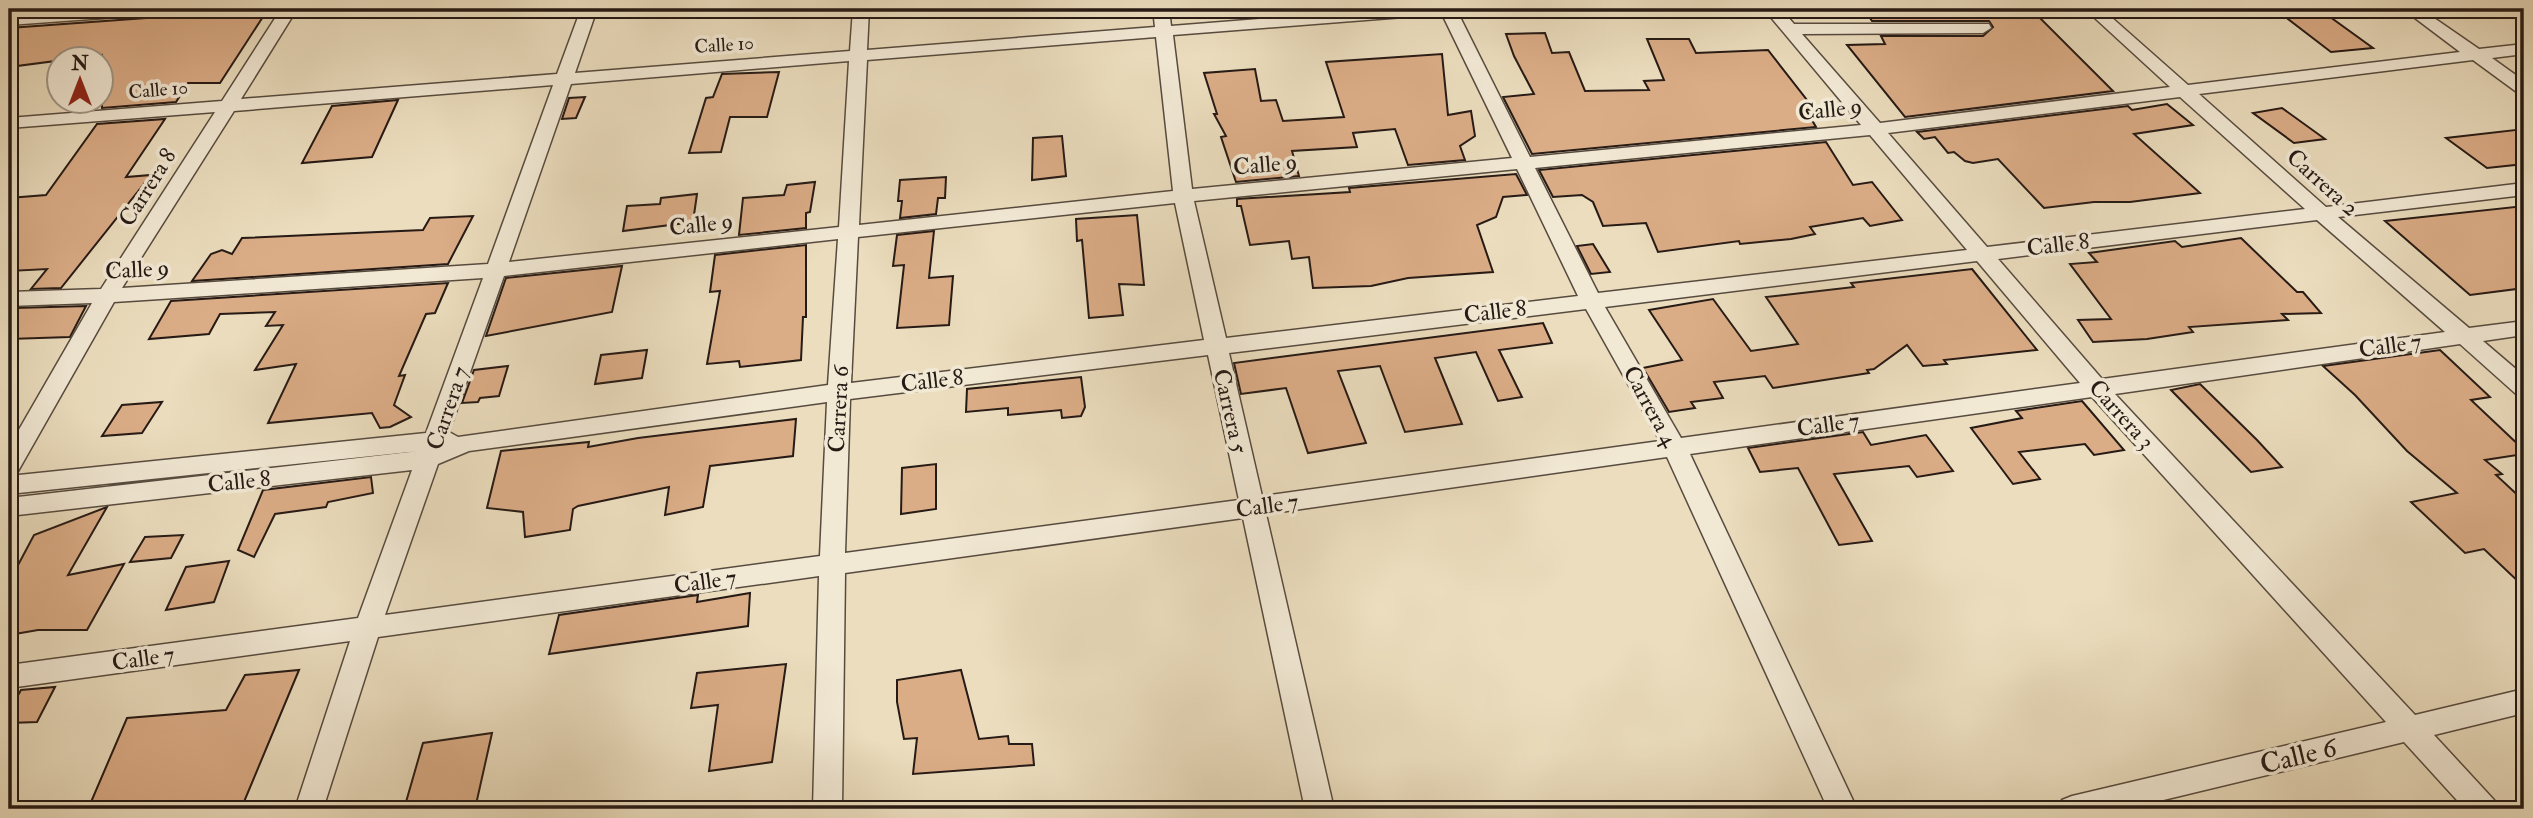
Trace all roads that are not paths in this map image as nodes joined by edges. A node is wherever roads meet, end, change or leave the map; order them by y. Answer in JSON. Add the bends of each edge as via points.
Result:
{"nodes":[{"id":1,"x":19,"y":9,"type":"edge"},
{"id":2,"x":160,"y":9,"type":"edge"},
{"id":3,"x":289,"y":9,"type":"edge"},
{"id":4,"x":589,"y":9,"type":"edge"},
{"id":5,"x":861,"y":9,"type":"edge"},
{"id":6,"x":1161,"y":9,"type":"edge"},
{"id":7,"x":1442,"y":9,"type":"edge"},
{"id":8,"x":1448,"y":9,"type":"edge"},
{"id":9,"x":1772,"y":9,"type":"edge"},
{"id":10,"x":2100,"y":9,"type":"edge"},
{"id":11,"x":2411,"y":9,"type":"edge"},
{"id":12,"x":9,"y":20,"type":"edge"},
{"id":13,"x":1983,"y":28,"type":"dead end"},
{"id":14,"x":1789,"y":29,"type":"junction"},
{"id":15,"x":1163,"y":32,"type":"junction"},
{"id":16,"x":2524,"y":49,"type":"edge"},
{"id":17,"x":859,"y":55,"type":"junction"},
{"id":18,"x":2475,"y":55,"type":"junction"},
{"id":19,"x":565,"y":77,"type":"junction"},
{"id":20,"x":2524,"y":89,"type":"edge"},
{"id":21,"x":2186,"y":92,"type":"junction"},
{"id":22,"x":228,"y":104,"type":"junction"},
{"id":23,"x":9,"y":123,"type":"edge"},
{"id":24,"x":1875,"y":129,"type":"junction"},
{"id":25,"x":1524,"y":164,"type":"junction"},
{"id":26,"x":2524,"y":189,"type":"edge"},
{"id":27,"x":1183,"y":196,"type":"junction"},
{"id":28,"x":2321,"y":213,"type":"junction"},
{"id":29,"x":848,"y":233,"type":"junction"},
{"id":30,"x":1981,"y":254,"type":"junction"},
{"id":31,"x":495,"y":271,"type":"junction"},
{"id":32,"x":107,"y":296,"type":"junction"},
{"id":33,"x":9,"y":299,"type":"edge"},
{"id":34,"x":1591,"y":300,"type":"junction"},
{"id":35,"x":2524,"y":328,"type":"edge"},
{"id":36,"x":2462,"y":335,"type":"junction"},
{"id":37,"x":1217,"y":346,"type":"junction"},
{"id":38,"x":2096,"y":387,"type":"junction"},
{"id":39,"x":2524,"y":388,"type":"edge"},
{"id":40,"x":839,"y":392,"type":"junction"},
{"id":41,"x":1674,"y":446,"type":"junction"},
{"id":42,"x":433,"y":449,"type":"junction"},
{"id":43,"x":9,"y":467,"type":"edge"},
{"id":44,"x":9,"y":485,"type":"edge"},
{"id":45,"x":9,"y":507,"type":"edge"},
{"id":46,"x":1253,"y":507,"type":"junction"},
{"id":47,"x":832,"y":564,"type":"junction"},
{"id":48,"x":368,"y":627,"type":"junction"},
{"id":49,"x":9,"y":677,"type":"edge"},
{"id":50,"x":2524,"y":701,"type":"edge"},
{"id":51,"x":2411,"y":728,"type":"junction"},
{"id":52,"x":309,"y":809,"type":"edge"},
{"id":53,"x":828,"y":809,"type":"edge"},
{"id":54,"x":1320,"y":809,"type":"edge"},
{"id":55,"x":1843,"y":809,"type":"edge"},
{"id":56,"x":2072,"y":809,"type":"edge"},
{"id":57,"x":2484,"y":809,"type":"edge"}],
"edges":[{"from":1,"to":12,"type":"street"},
{"from":2,"to":12,"type":"street"},
{"from":3,"to":22,"type":"street","name":"Carrera 8"},
{"from":4,"to":19,"type":"street","name":"Carrera 7"},
{"from":5,"to":17,"type":"street","name":"Carrera 6"},
{"from":6,"to":15,"type":"street","name":"Carrera 5"},
{"from":7,"to":15,"type":"street","name":"Calle 10"},
{"from":8,"to":25,"type":"street","name":"Carrera 4"},
{"from":9,"to":14,"type":"street","name":"Carrera 3"},
{"from":10,"to":21,"type":"street","name":"Carrera 2"},
{"from":11,"to":18,"type":"street"},
{"from":13,"to":14,"type":"street"},
{"from":14,"to":24,"type":"street","name":"Carrera 3"},
{"from":15,"to":17,"type":"street","name":"Calle 10"},
{"from":15,"to":27,"type":"street","name":"Carrera 5"},
{"from":16,"to":18,"type":"street","name":"Calle 9"},
{"from":17,"to":19,"type":"street","name":"Calle 10"},
{"from":17,"to":29,"type":"street","name":"Carrera 6"},
{"from":18,"to":20,"type":"street"},
{"from":18,"to":21,"type":"street","name":"Calle 9"},
{"from":19,"to":22,"type":"street","name":"Calle 10"},
{"from":19,"to":31,"type":"street","name":"Carrera 7"},
{"from":21,"to":24,"type":"street","name":"Calle 9"},
{"from":21,"to":28,"type":"street","name":"Carrera 2"},
{"from":22,"to":23,"type":"street","name":"Calle 10"},
{"from":22,"to":32,"type":"street","name":"Carrera 8"},
{"from":24,"to":25,"type":"street","name":"Calle 9"},
{"from":24,"to":30,"type":"street","name":"Carrera 3"},
{"from":25,"to":27,"type":"street","name":"Calle 9"},
{"from":25,"to":34,"type":"street","name":"Carrera 4"},
{"from":26,"to":28,"type":"street","name":"Calle 8"},
{"from":27,"to":29,"type":"street","name":"Calle 9"},
{"from":27,"to":37,"type":"street","name":"Carrera 5"},
{"from":28,"to":30,"type":"street","name":"Calle 8"},
{"from":28,"to":36,"type":"street","name":"Carrera 2"},
{"from":29,"to":31,"type":"street","name":"Calle 9"},
{"from":29,"to":40,"type":"street","name":"Carrera 6"},
{"from":30,"to":34,"type":"street","name":"Calle 8"},
{"from":30,"to":38,"type":"street","name":"Carrera 3"},
{"from":31,"to":32,"type":"street","name":"Calle 9"},
{"from":31,"to":42,"type":"street","name":"Carrera 7"},
{"from":32,"to":33,"type":"street","name":"Calle 9"},
{"from":32,"to":43,"type":"street","name":"Carrera 8"},
{"from":34,"to":37,"type":"street","name":"Calle 8"},
{"from":34,"to":41,"type":"street","name":"Carrera 4"},
{"from":35,"to":36,"type":"street","name":"Calle 7"},
{"from":36,"to":38,"type":"street","name":"Calle 7"},
{"from":36,"to":39,"type":"street","name":"Carrera 2"},
{"from":37,"to":40,"type":"street","name":"Calle 8"},
{"from":37,"to":46,"type":"street","name":"Carrera 5"},
{"from":38,"to":41,"type":"street","name":"Calle 7"},
{"from":38,"to":51,"type":"street","name":"Carrera 3"},
{"from":40,"to":42,"type":"street","name":"Calle 8"},
{"from":40,"to":47,"type":"street","name":"Carrera 6"},
{"from":41,"to":46,"type":"street","name":"Calle 7"},
{"from":41,"to":55,"type":"street","name":"Carrera 4"},
{"from":42,"to":44,"type":"street","name":"Calle 8"},
{"from":42,"to":45,"type":"street","name":"Calle 8"},
{"from":42,"to":48,"type":"street","name":"Carrera 7"},
{"from":46,"to":47,"type":"street","name":"Calle 7"},
{"from":46,"to":54,"type":"street","name":"Carrera 5"},
{"from":47,"to":48,"type":"street","name":"Calle 7"},
{"from":47,"to":53,"type":"street","name":"Carrera 6"},
{"from":48,"to":49,"type":"street","name":"Calle 7"},
{"from":48,"to":52,"type":"street","name":"Carrera 7"},
{"from":50,"to":51,"type":"street","name":"Calle 6"},
{"from":51,"to":56,"type":"street","name":"Calle 6"},
{"from":51,"to":57,"type":"street","name":"Carrera 3"}]}
